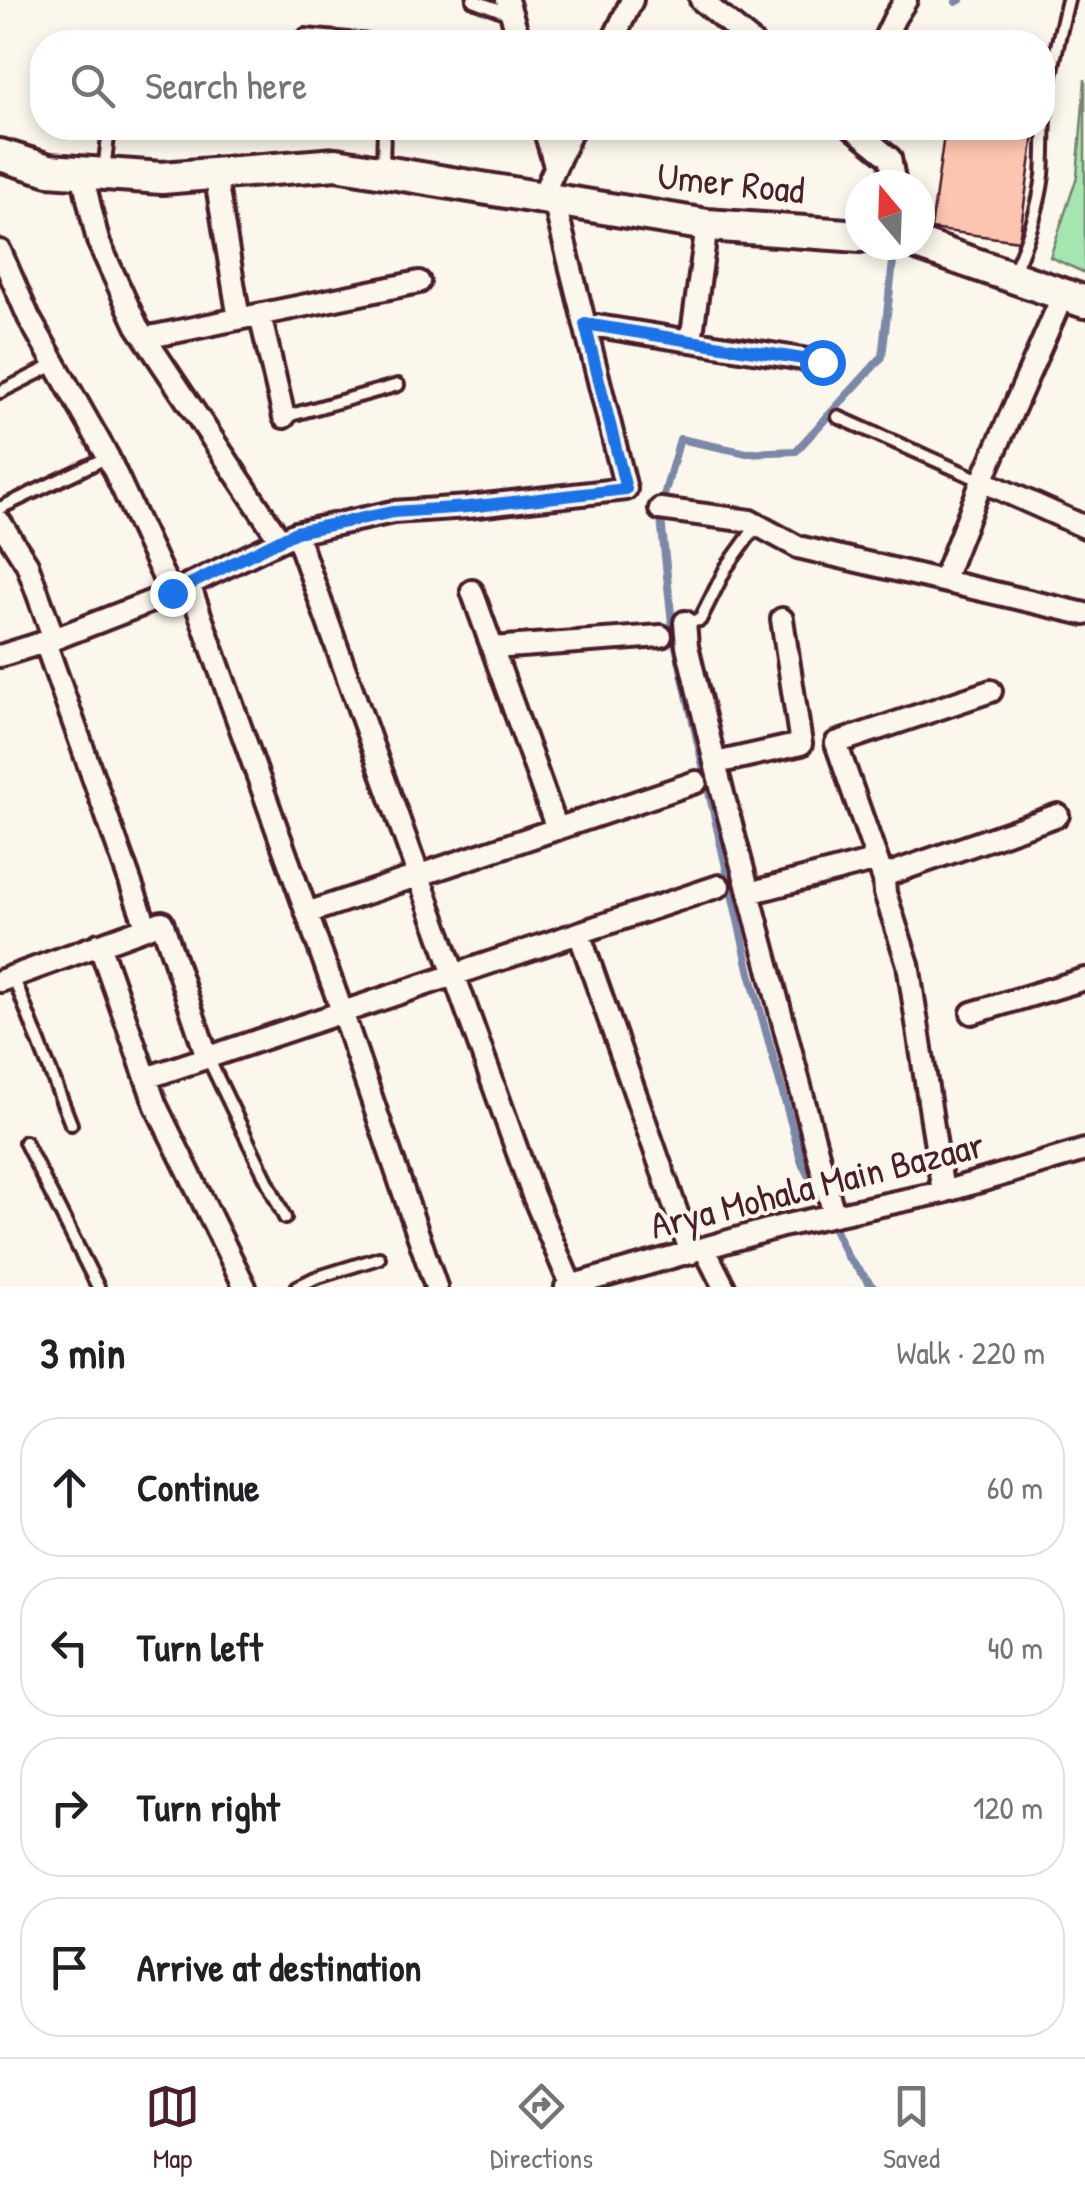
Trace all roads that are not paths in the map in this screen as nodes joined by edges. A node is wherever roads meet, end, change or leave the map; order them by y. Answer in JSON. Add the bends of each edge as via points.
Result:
{"nodes":[{"id":1,"x":474,"y":0,"type":"edge"},
{"id":2,"x":632,"y":0,"type":"edge"},
{"id":3,"x":702,"y":0,"type":"edge"},
{"id":4,"x":906,"y":0,"type":"edge"},
{"id":5,"x":1068,"y":0,"type":"edge"},
{"id":6,"x":509,"y":7,"type":"edge"},
{"id":7,"x":618,"y":30,"type":"edge"},
{"id":8,"x":738,"y":30,"type":"edge"},
{"id":9,"x":889,"y":30,"type":"edge"},
{"id":10,"x":1055,"y":53,"type":"edge"},
{"id":11,"x":105,"y":140,"type":"edge"},
{"id":12,"x":384,"y":140,"type":"edge"},
{"id":13,"x":547,"y":140,"type":"edge"},
{"id":14,"x":567,"y":140,"type":"edge"},
{"id":15,"x":868,"y":140,"type":"edge"},
{"id":16,"x":1044,"y":140,"type":"edge"},
{"id":17,"x":0,"y":155,"type":"edge"},
{"id":18,"x":554,"y":166,"type":"junction"},
{"id":19,"x":892,"y":170,"type":"edge"},
{"id":20,"x":383,"y":172,"type":"junction"},
{"id":21,"x":93,"y":173,"type":"junction"},
{"id":22,"x":215,"y":174,"type":"junction"},
{"id":23,"x":548,"y":200,"type":"junction"},
{"id":24,"x":707,"y":224,"type":"junction"},
{"id":25,"x":845,"y":235,"type":"edge"},
{"id":26,"x":935,"y":250,"type":"edge"},
{"id":27,"x":0,"y":251,"type":"edge"},
{"id":28,"x":1011,"y":277,"type":"junction"},
{"id":29,"x":419,"y":282,"type":"dead end"},
{"id":30,"x":1074,"y":298,"type":"edge"},
{"id":31,"x":250,"y":317,"type":"junction"},
{"id":32,"x":585,"y":324,"type":"junction"},
{"id":33,"x":144,"y":338,"type":"junction"},
{"id":34,"x":692,"y":340,"type":"junction"},
{"id":35,"x":822,"y":362,"type":"dead end"},
{"id":36,"x":56,"y":364,"type":"junction"},
{"id":37,"x":398,"y":384,"type":"dead end"},
{"id":38,"x":0,"y":392,"type":"edge"},
{"id":39,"x":284,"y":417,"type":"joint"},
{"id":40,"x":838,"y":417,"type":"dead end"},
{"id":41,"x":108,"y":457,"type":"junction"},
{"id":42,"x":982,"y":481,"type":"junction"},
{"id":43,"x":0,"y":508,"type":"edge"},
{"id":44,"x":660,"y":510,"type":"dead end"},
{"id":45,"x":0,"y":522,"type":"edge"},
{"id":46,"x":757,"y":525,"type":"junction"},
{"id":47,"x":1085,"y":527,"type":"edge"},
{"id":48,"x":288,"y":536,"type":"junction"},
{"id":49,"x":944,"y":581,"type":"junction"},
{"id":50,"x":180,"y":589,"type":"junction"},
{"id":51,"x":472,"y":591,"type":"dead end"},
{"id":52,"x":1085,"y":614,"type":"edge"},
{"id":53,"x":782,"y":619,"type":"dead end"},
{"id":54,"x":685,"y":622,"type":"joint"},
{"id":55,"x":662,"y":636,"type":"dead end"},
{"id":56,"x":49,"y":641,"type":"junction"},
{"id":57,"x":492,"y":648,"type":"junction"},
{"id":58,"x":0,"y":656,"type":"edge"},
{"id":59,"x":991,"y":691,"type":"dead end"},
{"id":60,"x":716,"y":764,"type":"junction"},
{"id":61,"x":696,"y":782,"type":"dead end"},
{"id":62,"x":1058,"y":814,"type":"dead end"},
{"id":63,"x":557,"y":829,"type":"junction"},
{"id":64,"x":880,"y":870,"type":"junction"},
{"id":65,"x":418,"y":876,"type":"junction"},
{"id":66,"x":719,"y":886,"type":"dead end"},
{"id":67,"x":750,"y":893,"type":"junction"},
{"id":68,"x":307,"y":914,"type":"junction"},
{"id":69,"x":141,"y":928,"type":"junction"},
{"id":70,"x":579,"y":934,"type":"junction"},
{"id":71,"x":99,"y":944,"type":"junction"},
{"id":72,"x":454,"y":976,"type":"junction"},
{"id":73,"x":4,"y":979,"type":"edge"},
{"id":74,"x":1085,"y":979,"type":"edge"},
{"id":75,"x":342,"y":1013,"type":"junction"},
{"id":76,"x":972,"y":1013,"type":"dead end"},
{"id":77,"x":208,"y":1058,"type":"junction"},
{"id":78,"x":146,"y":1078,"type":"junction"},
{"id":79,"x":72,"y":1124,"type":"dead end"},
{"id":80,"x":25,"y":1142,"type":"dead end"},
{"id":81,"x":1085,"y":1150,"type":"edge"},
{"id":82,"x":943,"y":1192,"type":"junction"},
{"id":83,"x":833,"y":1215,"type":"junction"},
{"id":84,"x":285,"y":1218,"type":"dead end"},
{"id":85,"x":698,"y":1250,"type":"junction"},
{"id":86,"x":379,"y":1258,"type":"dead end"},
{"id":87,"x":576,"y":1286,"type":"edge"},
{"id":88,"x":98,"y":1287,"type":"edge"},
{"id":89,"x":245,"y":1287,"type":"edge"},
{"id":90,"x":297,"y":1287,"type":"edge"},
{"id":91,"x":436,"y":1287,"type":"edge"},
{"id":92,"x":724,"y":1287,"type":"edge"}],
"edges":[{"from":1,"to":6,"type":"lane"},
{"from":2,"to":7,"type":"street"},
{"from":3,"to":8,"type":"street"},
{"from":4,"to":9,"type":"street"},
{"from":5,"to":10,"type":"lane"},
{"from":11,"to":21,"type":"lane"},
{"from":12,"to":20,"type":"lane"},
{"from":13,"to":18,"type":"street"},
{"from":14,"to":18,"type":"street"},
{"from":15,"to":19,"type":"street","via":[[890,158]]},
{"from":16,"to":28,"type":"lane","via":[[1038,203]]},
{"from":17,"to":21,"type":"street","name":"Umer Road","via":[[49,170]]},
{"from":18,"to":23,"type":"street"},
{"from":20,"to":22,"type":"street","name":"Umer Road","via":[[336,164]]},
{"from":20,"to":23,"type":"street","name":"Umer Road"},
{"from":21,"to":22,"type":"street","name":"Umer Road"},
{"from":21,"to":33,"type":"street","via":[[98,240]]},
{"from":22,"to":31,"type":"street"},
{"from":23,"to":24,"type":"street","name":"Umer Road"},
{"from":23,"to":32,"type":"street"},
{"from":24,"to":25,"type":"street","name":"Umer Road"},
{"from":24,"to":34,"type":"street"},
{"from":26,"to":28,"type":"street"},
{"from":27,"to":36,"type":"street"},
{"from":28,"to":30,"type":"street"},
{"from":29,"to":31,"type":"street"},
{"from":30,"to":42,"type":"street"},
{"from":31,"to":33,"type":"street"},
{"from":31,"to":39,"type":"street"},
{"from":32,"to":34,"type":"street"},
{"from":32,"to":48,"type":"street","via":[[626,489],[393,512]]},
{"from":33,"to":48,"type":"street"},
{"from":34,"to":35,"type":"street"},
{"from":36,"to":38,"type":"lane"},
{"from":36,"to":41,"type":"street"},
{"from":37,"to":39,"type":"lane"},
{"from":40,"to":42,"type":"lane"},
{"from":41,"to":43,"type":"lane"},
{"from":41,"to":50,"type":"street"},
{"from":42,"to":47,"type":"street"},
{"from":42,"to":49,"type":"street"},
{"from":44,"to":46,"type":"street"},
{"from":45,"to":56,"type":"street","via":[[27,564]]},
{"from":46,"to":49,"type":"street","via":[[798,547]]},
{"from":46,"to":54,"type":"lane","via":[[700,620]]},
{"from":48,"to":50,"type":"street"},
{"from":48,"to":65,"type":"street"},
{"from":49,"to":52,"type":"street"},
{"from":50,"to":56,"type":"street"},
{"from":50,"to":68,"type":"street"},
{"from":51,"to":57,"type":"street"},
{"from":53,"to":60,"type":"street","via":[[801,744]]},
{"from":54,"to":60,"type":"street"},
{"from":55,"to":57,"type":"street"},
{"from":56,"to":58,"type":"street"},
{"from":56,"to":69,"type":"street","via":[[146,926]]},
{"from":57,"to":63,"type":"street"},
{"from":59,"to":64,"type":"street","via":[[836,744]]},
{"from":60,"to":67,"type":"street"},
{"from":61,"to":63,"type":"street"},
{"from":62,"to":64,"type":"street","via":[[889,874]]},
{"from":63,"to":65,"type":"street"},
{"from":64,"to":67,"type":"street"},
{"from":64,"to":82,"type":"street","via":[[908,964]]},
{"from":65,"to":68,"type":"street"},
{"from":65,"to":72,"type":"street"},
{"from":66,"to":70,"type":"street"},
{"from":67,"to":83,"type":"street"},
{"from":68,"to":75,"type":"street"},
{"from":69,"to":71,"type":"street"},
{"from":69,"to":77,"type":"street","via":[[162,922]]},
{"from":70,"to":72,"type":"street"},
{"from":70,"to":85,"type":"street"},
{"from":71,"to":73,"type":"street"},
{"from":71,"to":78,"type":"street"},
{"from":72,"to":75,"type":"street"},
{"from":72,"to":87,"type":"street","via":[[533,1195]]},
{"from":73,"to":79,"type":"lane"},
{"from":74,"to":76,"type":"street"},
{"from":75,"to":77,"type":"street"},
{"from":75,"to":91,"type":"street"},
{"from":77,"to":78,"type":"street"},
{"from":77,"to":84,"type":"lane"},
{"from":78,"to":89,"type":"street"},
{"from":80,"to":88,"type":"lane"},
{"from":81,"to":82,"type":"street","name":"Arya Mohala Main Bazaar"},
{"from":82,"to":83,"type":"street","name":"Arya Mohala Main Bazaar"},
{"from":83,"to":85,"type":"street","name":"Arya Mohala Main Bazaar"},
{"from":85,"to":87,"type":"street","name":"Arya Mohala Main Bazaar"},
{"from":85,"to":92,"type":"street"},
{"from":86,"to":90,"type":"lane"}]}
